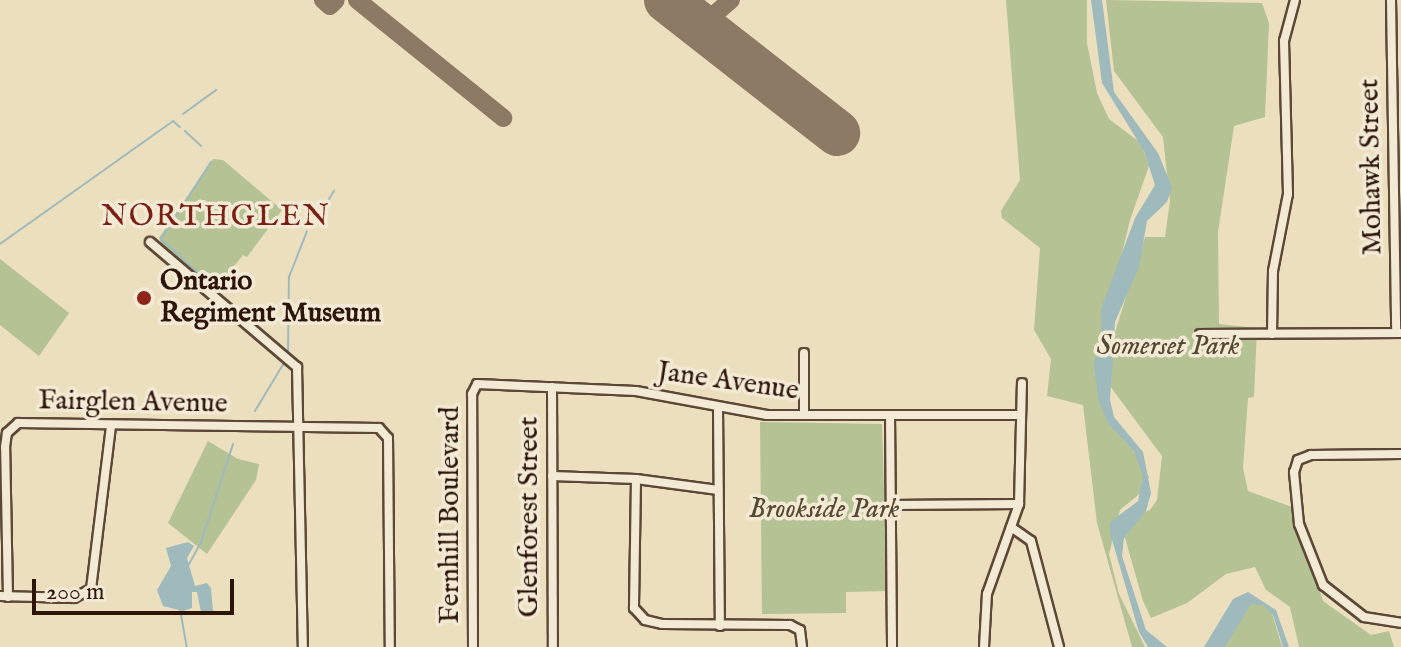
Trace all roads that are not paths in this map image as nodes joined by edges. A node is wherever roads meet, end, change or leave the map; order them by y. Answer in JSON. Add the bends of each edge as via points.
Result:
{"nodes":[{"id":1,"x":1295,"y":0,"type":"edge"},
{"id":2,"x":1391,"y":0,"type":"edge"},
{"id":3,"x":150,"y":242,"type":"dead end"},
{"id":4,"x":1398,"y":244,"type":"edge"},
{"id":5,"x":1398,"y":333,"type":"edge"},
{"id":6,"x":1200,"y":334,"type":"dead end"},
{"id":7,"x":1272,"y":334,"type":"junction"},
{"id":8,"x":804,"y":353,"type":"dead end"},
{"id":9,"x":1022,"y":383,"type":"dead end"},
{"id":10,"x":477,"y":384,"type":"joint"},
{"id":11,"x":552,"y":387,"type":"junction"},
{"id":12,"x":718,"y":408,"type":"junction"},
{"id":13,"x":804,"y":415,"type":"junction"},
{"id":14,"x":890,"y":415,"type":"junction"},
{"id":15,"x":1020,"y":415,"type":"junction"},
{"id":16,"x":111,"y":426,"type":"junction"},
{"id":17,"x":298,"y":429,"type":"junction"},
{"id":18,"x":1401,"y":454,"type":"edge"},
{"id":19,"x":552,"y":476,"type":"junction"},
{"id":20,"x":636,"y":479,"type":"junction"},
{"id":21,"x":718,"y":490,"type":"junction"},
{"id":22,"x":1019,"y":504,"type":"junction"},
{"id":23,"x":890,"y":505,"type":"junction"},
{"id":24,"x":1011,"y":527,"type":"junction"},
{"id":25,"x":4,"y":596,"type":"edge"},
{"id":26,"x":1401,"y":623,"type":"edge"},
{"id":27,"x":720,"y":626,"type":"junction"},
{"id":28,"x":303,"y":647,"type":"edge"},
{"id":29,"x":390,"y":647,"type":"edge"},
{"id":30,"x":473,"y":647,"type":"edge"},
{"id":31,"x":553,"y":647,"type":"edge"},
{"id":32,"x":802,"y":647,"type":"edge"},
{"id":33,"x":892,"y":647,"type":"edge"},
{"id":34,"x":984,"y":647,"type":"edge"},
{"id":35,"x":1059,"y":647,"type":"edge"}],
"edges":[{"from":1,"to":7,"type":"street","via":[[1284,41],[1288,194],[1273,271]]},
{"from":2,"to":4,"type":"street","name":"Mohawk Street"},
{"from":3,"to":17,"type":"street","via":[[297,367]]},
{"from":4,"to":5,"type":"street","name":"Mohawk Street"},
{"from":5,"to":7,"type":"street"},
{"from":6,"to":7,"type":"street"},
{"from":8,"to":13,"type":"street"},
{"from":9,"to":15,"type":"street"},
{"from":10,"to":11,"type":"street","name":"Jane Avenue"},
{"from":10,"to":30,"type":"street","name":"Fernhill Boulevard","via":[[472,394]]},
{"from":11,"to":12,"type":"street","name":"Jane Avenue","via":[[636,391]]},
{"from":11,"to":19,"type":"street","name":"Glenforest Street"},
{"from":12,"to":13,"type":"street","name":"Jane Avenue"},
{"from":12,"to":21,"type":"street"},
{"from":13,"to":14,"type":"street","name":"Jane Avenue"},
{"from":14,"to":15,"type":"street","name":"Jane Avenue"},
{"from":14,"to":23,"type":"street"},
{"from":15,"to":22,"type":"street"},
{"from":16,"to":17,"type":"street","name":"Fairglen Avenue"},
{"from":16,"to":25,"type":"street","via":[[91,589],[74,598]]},
{"from":16,"to":25,"type":"street","name":"Fairglen Avenue","via":[[18,423],[7,433]]},
{"from":17,"to":28,"type":"street"},
{"from":17,"to":29,"type":"street","name":"Fairglen Avenue","via":[[379,428],[388,438]]},
{"from":18,"to":26,"type":"street","via":[[1311,455],[1298,460],[1294,472],[1299,524],[1323,585],[1364,617]]},
{"from":19,"to":20,"type":"street"},
{"from":19,"to":31,"type":"street","name":"Glenforest Street"},
{"from":20,"to":21,"type":"street"},
{"from":20,"to":27,"type":"street","via":[[634,608],[645,620],[662,624]]},
{"from":21,"to":27,"type":"street"},
{"from":22,"to":23,"type":"street"},
{"from":22,"to":24,"type":"street"},
{"from":23,"to":33,"type":"street"},
{"from":24,"to":34,"type":"street","via":[[987,594]]},
{"from":24,"to":35,"type":"street","via":[[1031,541]]},
{"from":27,"to":32,"type":"street","via":[[790,625],[802,635]]}]}
